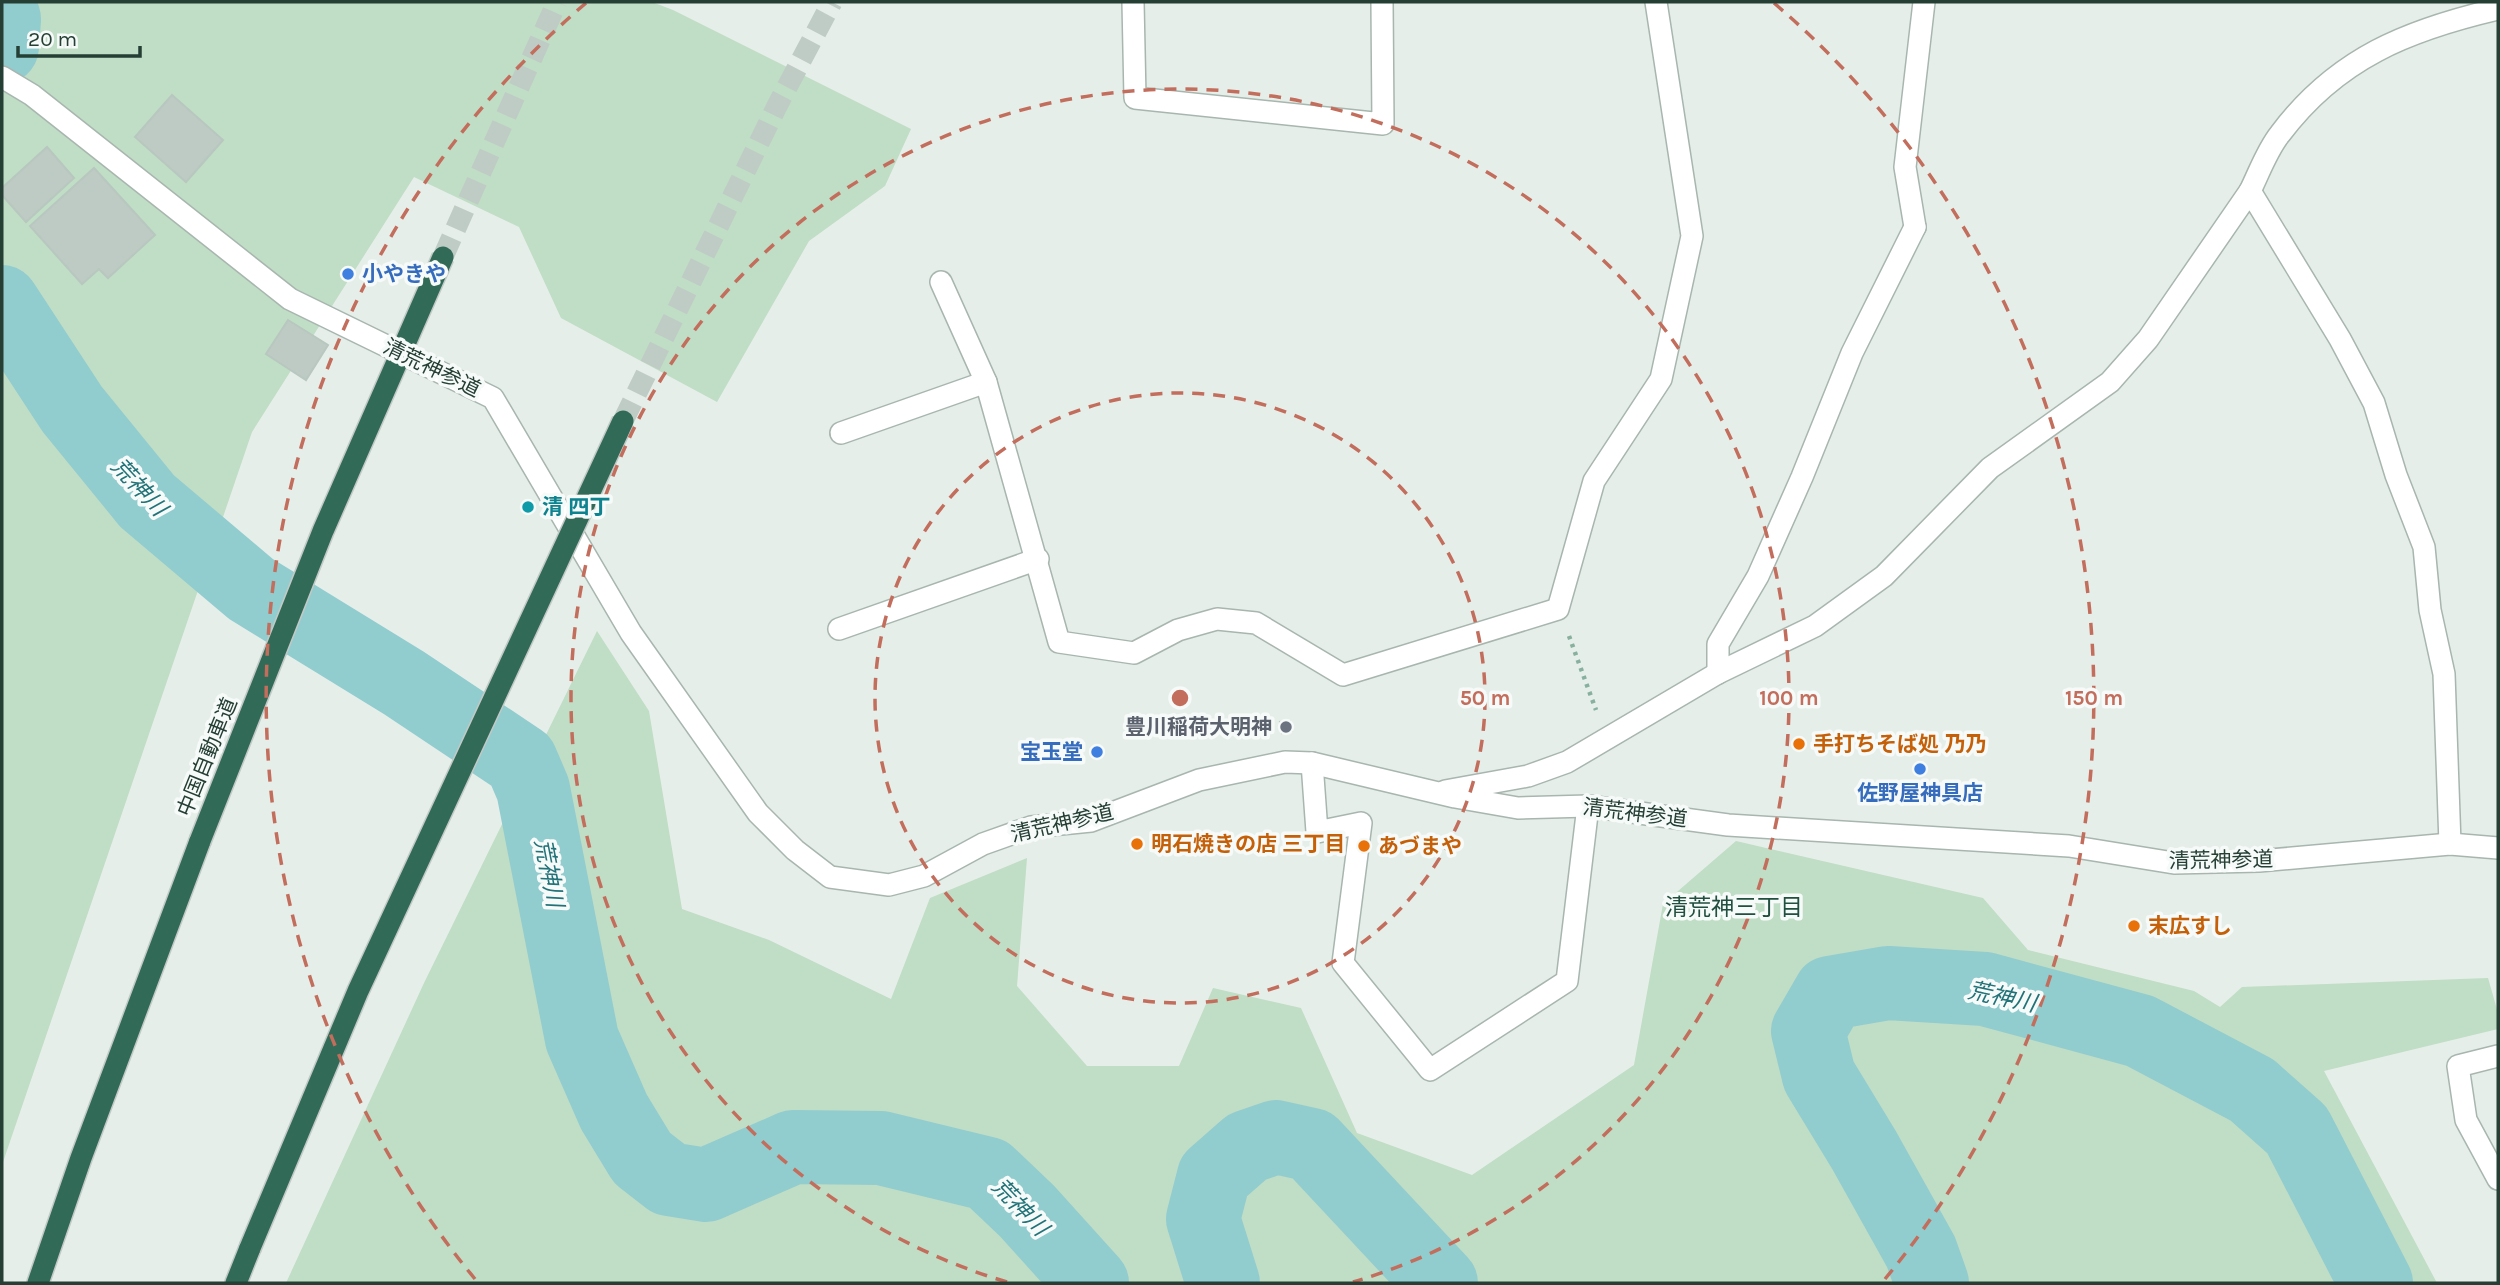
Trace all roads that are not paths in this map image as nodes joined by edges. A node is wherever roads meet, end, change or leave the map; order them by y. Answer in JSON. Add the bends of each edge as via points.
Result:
{"nodes":[{"id":1,"x":1133,"y":2,"type":"edge"},
{"id":2,"x":1382,"y":2,"type":"edge"},
{"id":3,"x":1656,"y":2,"type":"edge"},
{"id":4,"x":1924,"y":2,"type":"edge"},
{"id":5,"x":2498,"y":9,"type":"edge"},
{"id":6,"x":7,"y":80,"type":"edge"},
{"id":7,"x":2250,"y":191,"type":"junction"},
{"id":8,"x":443,"y":257,"type":"tunnel mouth"},
{"id":9,"x":941,"y":282,"type":"dead end"},
{"id":10,"x":986,"y":382,"type":"junction"},
{"id":11,"x":623,"y":421,"type":"tunnel mouth"},
{"id":12,"x":841,"y":433,"type":"dead end"},
{"id":13,"x":1038,"y":559,"type":"junction"},
{"id":14,"x":839,"y":629,"type":"dead end"},
{"id":15,"x":1717,"y":673,"type":"junction"},
{"id":16,"x":1312,"y":763,"type":"junction"},
{"id":17,"x":1438,"y":793,"type":"junction"},
{"id":18,"x":1588,"y":806,"type":"junction"},
{"id":19,"x":2450,"y":844,"type":"junction"},
{"id":20,"x":2498,"y":848,"type":"edge"},
{"id":21,"x":2498,"y":1056,"type":"edge"},
{"id":22,"x":2498,"y":1179,"type":"edge"},
{"id":23,"x":38,"y":1283,"type":"edge"},
{"id":24,"x":236,"y":1283,"type":"edge"}],
"edges":[{"from":1,"to":2,"type":"street","via":[[1135,99],[1383,124]]},
{"from":3,"to":13,"type":"street","via":[[1692,236],[1661,379],[1594,481],[1558,609],[1343,675],[1256,623],[1217,618],[1178,630],[1134,653],[1059,642]]},
{"from":4,"to":15,"type":"street","via":[[1905,167],[1915,227],[1852,353],[1758,576],[1718,643]]},
{"from":5,"to":7,"type":"street","via":[[2401,38],[2352,63],[2316,92],[2278,136]]},
{"from":6,"to":16,"type":"street","name":"清荒神参道","via":[[33,95],[290,299],[493,398],[632,633],[758,813],[830,877],[889,885],[924,876],[983,844],[1031,827],[1091,821],[1211,778],[1285,762]]},
{"from":7,"to":15,"type":"street","via":[[2148,339],[2110,382],[1990,468],[1884,576],[1815,626]]},
{"from":7,"to":19,"type":"street","via":[[2374,403],[2424,547],[2430,610],[2444,674]]},
{"from":8,"to":23,"type":"highway","name":"中国自動車道","bridge":true,"via":[[323,531],[200,841]]},
{"from":9,"to":10,"type":"street"},
{"from":10,"to":12,"type":"street"},
{"from":10,"to":13,"type":"street"},
{"from":11,"to":24,"type":"highway","bridge":true,"via":[[363,979]]},
{"from":13,"to":14,"type":"street"},
{"from":15,"to":17,"type":"street","via":[[1567,762],[1528,776]]},
{"from":16,"to":17,"type":"street","name":"清荒神参道"},
{"from":16,"to":18,"type":"street","via":[[1317,832],[1361,823],[1343,963],[1430,1070],[1567,981]]},
{"from":17,"to":18,"type":"street","name":"清荒神参道","via":[[1517,808]]},
{"from":18,"to":19,"type":"street","name":"清荒神参道","via":[[1728,825],[2069,846],[2174,863],[2259,861]]},
{"from":19,"to":20,"type":"street","name":"清荒神参道"},
{"from":21,"to":22,"type":"street","via":[[2458,1066],[2466,1120]]}]}
